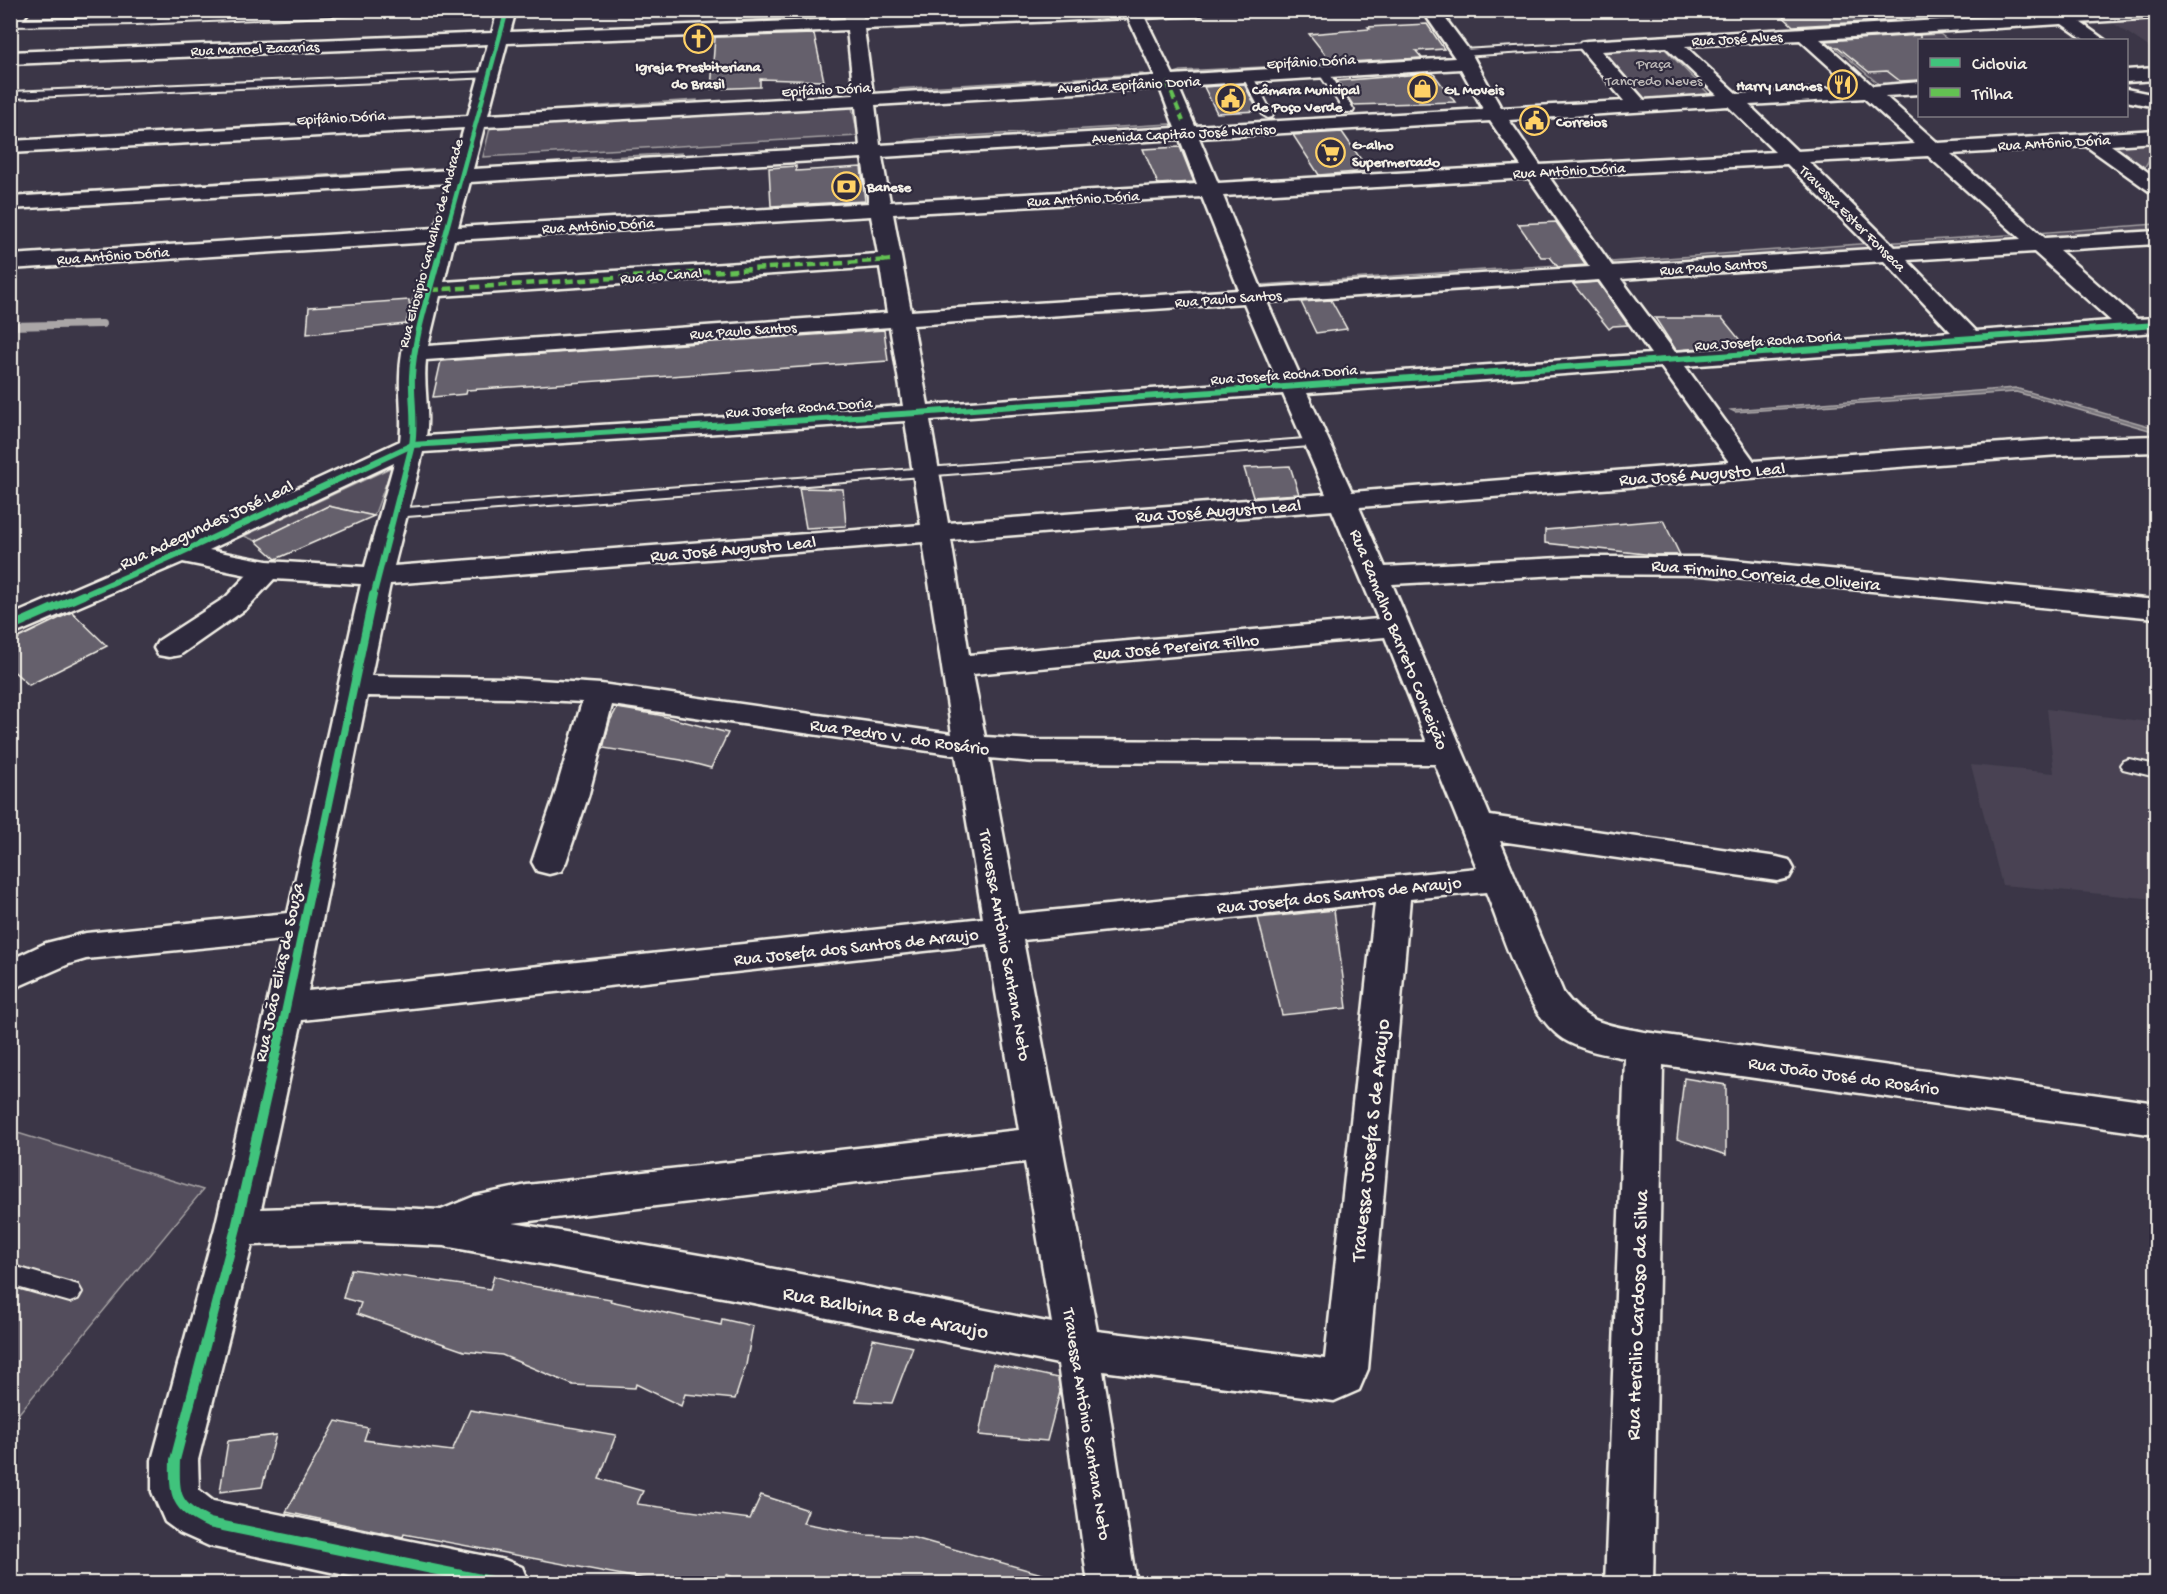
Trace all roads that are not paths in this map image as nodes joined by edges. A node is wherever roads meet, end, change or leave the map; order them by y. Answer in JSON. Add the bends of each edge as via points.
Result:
{"nodes":[{"id":1,"x":22,"y":10,"type":"edge"},
{"id":2,"x":403,"y":10,"type":"edge"},
{"id":3,"x":507,"y":10,"type":"edge"},
{"id":4,"x":1200,"y":10,"type":"edge"},
{"id":5,"x":1430,"y":10,"type":"edge"},
{"id":6,"x":1918,"y":10,"type":"edge"},
{"id":7,"x":1134,"y":12,"type":"edge"},
{"id":8,"x":2157,"y":13,"type":"edge"},
{"id":9,"x":2056,"y":14,"type":"edge"},
{"id":10,"x":853,"y":17,"type":"edge"},
{"id":11,"x":11,"y":23,"type":"edge"},
{"id":12,"x":1939,"y":27,"type":"junction"},
{"id":13,"x":1804,"y":34,"type":"junction"},
{"id":14,"x":499,"y":38,"type":"junction"},
{"id":15,"x":1957,"y":39,"type":"edge"},
{"id":16,"x":2094,"y":39,"type":"edge"},
{"id":17,"x":1670,"y":41,"type":"junction"},
{"id":18,"x":1587,"y":46,"type":"junction"},
{"id":19,"x":10,"y":58,"type":"edge"},
{"id":20,"x":1464,"y":58,"type":"junction"},
{"id":21,"x":2128,"y":61,"type":"edge"},
{"id":22,"x":1436,"y":65,"type":"junction"},
{"id":23,"x":1320,"y":67,"type":"junction"},
{"id":24,"x":2152,"y":74,"type":"edge"},
{"id":25,"x":489,"y":75,"type":"junction"},
{"id":26,"x":1164,"y":76,"type":"junction"},
{"id":27,"x":2128,"y":76,"type":"edge"},
{"id":28,"x":1248,"y":77,"type":"junction"},
{"id":29,"x":1918,"y":88,"type":"edge"},
{"id":30,"x":1868,"y":92,"type":"junction"},
{"id":31,"x":10,"y":94,"type":"edge"},
{"id":32,"x":864,"y":94,"type":"junction"},
{"id":33,"x":1457,"y":94,"type":"junction"},
{"id":34,"x":2128,"y":95,"type":"edge"},
{"id":35,"x":1732,"y":100,"type":"junction"},
{"id":36,"x":2157,"y":101,"type":"edge"},
{"id":37,"x":1640,"y":106,"type":"junction"},
{"id":38,"x":1492,"y":109,"type":"junction"},
{"id":39,"x":479,"y":115,"type":"junction"},
{"id":40,"x":1269,"y":115,"type":"junction"},
{"id":41,"x":1353,"y":116,"type":"junction"},
{"id":42,"x":1186,"y":127,"type":"junction"},
{"id":43,"x":147,"y":134,"type":"junction"},
{"id":44,"x":10,"y":135,"type":"edge"},
{"id":45,"x":2157,"y":136,"type":"edge"},
{"id":46,"x":2091,"y":140,"type":"junction"},
{"id":47,"x":871,"y":145,"type":"junction"},
{"id":48,"x":10,"y":147,"type":"edge"},
{"id":49,"x":1934,"y":149,"type":"junction"},
{"id":50,"x":1791,"y":156,"type":"junction"},
{"id":51,"x":463,"y":169,"type":"junction"},
{"id":52,"x":1535,"y":172,"type":"junction"},
{"id":53,"x":2154,"y":180,"type":"edge"},
{"id":54,"x":254,"y":182,"type":"junction"},
{"id":55,"x":1209,"y":191,"type":"junction"},
{"id":56,"x":10,"y":192,"type":"edge"},
{"id":57,"x":10,"y":203,"type":"edge"},
{"id":58,"x":881,"y":210,"type":"junction"},
{"id":59,"x":2157,"y":219,"type":"edge"},
{"id":60,"x":2022,"y":227,"type":"junction"},
{"id":61,"x":445,"y":233,"type":"junction"},
{"id":62,"x":2157,"y":237,"type":"edge"},
{"id":63,"x":2041,"y":245,"type":"junction"},
{"id":64,"x":1882,"y":247,"type":"junction"},
{"id":65,"x":890,"y":260,"type":"junction"},
{"id":66,"x":10,"y":262,"type":"edge"},
{"id":67,"x":1600,"y":265,"type":"junction"},
{"id":68,"x":1250,"y":289,"type":"junction"},
{"id":69,"x":431,"y":290,"type":"junction"},
{"id":70,"x":899,"y":313,"type":"junction"},
{"id":71,"x":2144,"y":326,"type":"edge"},
{"id":72,"x":1971,"y":339,"type":"junction"},
{"id":73,"x":416,"y":348,"type":"junction"},
{"id":74,"x":1670,"y":361,"type":"junction"},
{"id":75,"x":1293,"y":387,"type":"junction"},
{"id":76,"x":917,"y":413,"type":"junction"},
{"id":77,"x":1317,"y":442,"type":"junction"},
{"id":78,"x":2157,"y":444,"type":"edge"},
{"id":79,"x":412,"y":445,"type":"junction"},
{"id":80,"x":1747,"y":469,"type":"junction"},
{"id":81,"x":927,"y":474,"type":"junction"},
{"id":82,"x":1343,"y":501,"type":"junction"},
{"id":83,"x":394,"y":513,"type":"junction"},
{"id":84,"x":937,"y":532,"type":"junction"},
{"id":85,"x":180,"y":553,"type":"junction"},
{"id":86,"x":267,"y":570,"type":"junction"},
{"id":87,"x":377,"y":576,"type":"junction"},
{"id":88,"x":1376,"y":576,"type":"junction"},
{"id":89,"x":2157,"y":609,"type":"edge"},
{"id":90,"x":10,"y":627,"type":"edge"},
{"id":91,"x":1396,"y":627,"type":"junction"},
{"id":92,"x":169,"y":648,"type":"dead end"},
{"id":93,"x":956,"y":666,"type":"junction"},
{"id":94,"x":355,"y":686,"type":"junction"},
{"id":95,"x":600,"y":694,"type":"junction"},
{"id":96,"x":971,"y":748,"type":"junction"},
{"id":97,"x":1447,"y":753,"type":"junction"},
{"id":98,"x":2129,"y":765,"type":"dead end"},
{"id":99,"x":2157,"y":771,"type":"edge"},
{"id":100,"x":1476,"y":826,"type":"junction"},
{"id":101,"x":549,"y":862,"type":"dead end"},
{"id":102,"x":1777,"y":869,"type":"dead end"},
{"id":103,"x":1498,"y":878,"type":"junction"},
{"id":104,"x":1394,"y":889,"type":"junction"},
{"id":105,"x":303,"y":925,"type":"junction"},
{"id":106,"x":1004,"y":930,"type":"junction"},
{"id":107,"x":10,"y":976,"type":"edge"},
{"id":108,"x":1547,"y":998,"type":"joint"},
{"id":109,"x":286,"y":1008,"type":"junction"},
{"id":110,"x":1644,"y":1047,"type":"junction"},
{"id":111,"x":2157,"y":1119,"type":"edge"},
{"id":112,"x":1041,"y":1144,"type":"junction"},
{"id":113,"x":236,"y":1228,"type":"junction"},
{"id":114,"x":444,"y":1228,"type":"junction"},
{"id":115,"x":10,"y":1275,"type":"edge"},
{"id":116,"x":70,"y":1292,"type":"dead end"},
{"id":117,"x":1078,"y":1347,"type":"junction"},
{"id":118,"x":1329,"y":1382,"type":"joint"},
{"id":119,"x":436,"y":1576,"type":"edge"},
{"id":120,"x":506,"y":1584,"type":"edge"},
{"id":121,"x":1112,"y":1584,"type":"edge"},
{"id":122,"x":1629,"y":1584,"type":"edge"}],
"edges":[{"from":1,"to":11,"type":"street"},
{"from":2,"to":11,"type":"lane"},
{"from":3,"to":14,"type":"street","name":"Rua Eliosipio Carvalho de Andrade"},
{"from":4,"to":7,"type":"street","name":"Rua Manoel Zacarias"},
{"from":5,"to":20,"type":"street"},
{"from":6,"to":12,"type":"street"},
{"from":7,"to":10,"type":"street","name":"Rua Manoel Zacarias"},
{"from":7,"to":26,"type":"street","name":"Rua Ramalho Barreto Conceição"},
{"from":8,"to":9,"type":"street"},
{"from":9,"to":12,"type":"street"},
{"from":9,"to":16,"type":"street"},
{"from":10,"to":14,"type":"street","name":"Rua Manoel Zacarias"},
{"from":10,"to":32,"type":"street","name":"Travessa Antônio Santana Neto"},
{"from":12,"to":13,"type":"street","name":"Rua José Alves"},
{"from":12,"to":15,"type":"street"},
{"from":13,"to":17,"type":"street","name":"Rua José Alves"},
{"from":13,"to":30,"type":"street"},
{"from":14,"to":19,"type":"street","name":"Rua Manoel Zacarias"},
{"from":14,"to":25,"type":"street","name":"Rua Eliosipio Carvalho de Andrade"},
{"from":17,"to":18,"type":"street"},
{"from":17,"to":35,"type":"street"},
{"from":18,"to":20,"type":"lane"},
{"from":18,"to":37,"type":"street"},
{"from":20,"to":22,"type":"street","name":"Avenida Epifânio Doria"},
{"from":20,"to":23,"type":"street","name":"Epifânio Dória"},
{"from":20,"to":38,"type":"street"},
{"from":21,"to":24,"type":"street"},
{"from":22,"to":23,"type":"street","name":"Avenida Epifânio Doria"},
{"from":22,"to":33,"type":"street"},
{"from":23,"to":26,"type":"street","name":"Epifânio Dória"},
{"from":23,"to":28,"type":"street","name":"Avenida Epifânio Doria"},
{"from":23,"to":41,"type":"lane"},
{"from":24,"to":27,"type":"street"},
{"from":25,"to":31,"type":"lane"},
{"from":25,"to":39,"type":"street","name":"Rua Eliosipio Carvalho de Andrade"},
{"from":26,"to":28,"type":"street","name":"Avenida Epifânio Doria"},
{"from":26,"to":32,"type":"street","name":"Epifânio Dória"},
{"from":26,"to":42,"type":"street","name":"Rua Ramalho Barreto Conceição"},
{"from":28,"to":40,"type":"lane"},
{"from":29,"to":30,"type":"street"},
{"from":30,"to":35,"type":"street"},
{"from":30,"to":49,"type":"street"},
{"from":32,"to":39,"type":"street","name":"Epifânio Dória"},
{"from":32,"to":47,"type":"street","name":"Travessa Antônio Santana Neto"},
{"from":33,"to":38,"type":"street","name":"Avenida Capitão José Narciso"},
{"from":33,"to":41,"type":"street","name":"Avenida Capitão José Narciso"},
{"from":34,"to":36,"type":"street"},
{"from":35,"to":37,"type":"street"},
{"from":35,"to":50,"type":"street","name":"Travessa Ester Fonseca"},
{"from":37,"to":38,"type":"street"},
{"from":38,"to":41,"type":"street","name":"Avenida Capitão José Narciso"},
{"from":38,"to":52,"type":"street"},
{"from":39,"to":43,"type":"street","name":"Epifânio Dória"},
{"from":39,"to":51,"type":"street","name":"Rua Eliosipio Carvalho de Andrade"},
{"from":40,"to":41,"type":"street","name":"Avenida Capitão José Narciso"},
{"from":40,"to":42,"type":"street","name":"Avenida Capitão José Narciso"},
{"from":41,"to":42,"type":"street","name":"Avenida Capitão José Narciso"},
{"from":42,"to":47,"type":"street","name":"Avenida Capitão José Narciso"},
{"from":42,"to":55,"type":"street","name":"Rua Ramalho Barreto Conceição"},
{"from":43,"to":44,"type":"street","name":"Epifânio Dória"},
{"from":43,"to":48,"type":"street","name":"Epifânio Dória"},
{"from":45,"to":46,"type":"street","name":"Rua Antônio Dória"},
{"from":46,"to":49,"type":"street","name":"Rua Antônio Dória"},
{"from":46,"to":53,"type":"street"},
{"from":47,"to":51,"type":"street","name":"Avenida Capitão José Narciso"},
{"from":47,"to":58,"type":"street","name":"Travessa Antônio Santana Neto"},
{"from":49,"to":50,"type":"street","name":"Rua Antônio Dória"},
{"from":49,"to":60,"type":"street"},
{"from":50,"to":52,"type":"street","name":"Rua Antônio Dória"},
{"from":50,"to":64,"type":"street","name":"Travessa Ester Fonseca"},
{"from":51,"to":54,"type":"street","name":"Avenida Capitão José Narciso"},
{"from":51,"to":61,"type":"street","name":"Rua Eliosipio Carvalho de Andrade"},
{"from":52,"to":55,"type":"street","name":"Rua Antônio Dória"},
{"from":52,"to":67,"type":"street"},
{"from":54,"to":56,"type":"street"},
{"from":54,"to":57,"type":"street"},
{"from":55,"to":58,"type":"street","name":"Rua Antônio Dória"},
{"from":55,"to":68,"type":"street","name":"Rua Ramalho Barreto Conceição"},
{"from":58,"to":61,"type":"street","name":"Rua Antônio Dória"},
{"from":58,"to":65,"type":"street","name":"Travessa Antônio Santana Neto"},
{"from":59,"to":60,"type":"street","name":"Rua Paulo Santos"},
{"from":60,"to":63,"type":"street"},
{"from":60,"to":64,"type":"street","name":"Rua Paulo Santos"},
{"from":61,"to":66,"type":"street","name":"Rua Antônio Dória"},
{"from":61,"to":69,"type":"street","name":"Rua Eliosipio Carvalho de Andrade"},
{"from":62,"to":63,"type":"street","name":"Rua Paulo Santos"},
{"from":63,"to":64,"type":"street","name":"Rua Paulo Santos"},
{"from":63,"to":71,"type":"street"},
{"from":64,"to":67,"type":"street","name":"Rua Paulo Santos"},
{"from":64,"to":72,"type":"street","name":"Travessa Ester Fonseca"},
{"from":65,"to":69,"type":"street","name":"Rua do Canal"},
{"from":65,"to":70,"type":"street","name":"Travessa Antônio Santana Neto"},
{"from":67,"to":68,"type":"street","name":"Rua Paulo Santos"},
{"from":67,"to":74,"type":"street"},
{"from":68,"to":70,"type":"street","name":"Rua Paulo Santos"},
{"from":68,"to":75,"type":"street","name":"Rua Ramalho Barreto Conceição"},
{"from":69,"to":73,"type":"street","name":"Rua Eliosipio Carvalho de Andrade"},
{"from":70,"to":73,"type":"street","name":"Rua Paulo Santos"},
{"from":70,"to":76,"type":"street","name":"Travessa Antônio Santana Neto"},
{"from":71,"to":72,"type":"street","name":"Rua Josefa Rocha Doria"},
{"from":72,"to":74,"type":"street","name":"Rua Josefa Rocha Doria"},
{"from":73,"to":79,"type":"street","name":"Rua Eliosipio Carvalho de Andrade"},
{"from":74,"to":75,"type":"street","name":"Rua Josefa Rocha Doria"},
{"from":74,"to":80,"type":"street"},
{"from":75,"to":76,"type":"street","name":"Rua Josefa Rocha Doria"},
{"from":75,"to":77,"type":"street","name":"Rua Ramalho Barreto Conceição"},
{"from":76,"to":79,"type":"street","name":"Rua Josefa Rocha Doria"},
{"from":76,"to":81,"type":"street","name":"Travessa Antônio Santana Neto"},
{"from":77,"to":81,"type":"lane"},
{"from":77,"to":82,"type":"street","name":"Rua Ramalho Barreto Conceição"},
{"from":78,"to":80,"type":"street","name":"Rua José Augusto Leal"},
{"from":79,"to":83,"type":"street","name":"Rua João Elias de Souza"},
{"from":79,"to":85,"type":"street","name":"Rua Adegundes José Leal"},
{"from":80,"to":82,"type":"street","name":"Rua José Augusto Leal"},
{"from":81,"to":83,"type":"lane"},
{"from":81,"to":84,"type":"street","name":"Travessa Antônio Santana Neto"},
{"from":82,"to":84,"type":"street","name":"Rua José Augusto Leal"},
{"from":82,"to":88,"type":"street","name":"Rua Ramalho Barreto Conceição"},
{"from":83,"to":87,"type":"street","name":"Rua João Elias de Souza"},
{"from":84,"to":87,"type":"street","name":"Rua José Augusto Leal"},
{"from":84,"to":93,"type":"street","name":"Travessa Antônio Santana Neto"},
{"from":85,"to":86,"type":"street","name":"Rua José Augusto Leal"},
{"from":85,"to":90,"type":"street","name":"Rua Adegundes José Leal"},
{"from":86,"to":87,"type":"street","name":"Rua José Augusto Leal"},
{"from":86,"to":92,"type":"street","via":[[236,603]]},
{"from":87,"to":94,"type":"street","name":"Rua João Elias de Souza"},
{"from":88,"to":89,"type":"street","name":"Rua Firmino Correia de Oliveira","via":[[1660,564]]},
{"from":88,"to":91,"type":"street","name":"Rua Ramalho Barreto Conceição"},
{"from":91,"to":93,"type":"street","name":"Rua José Pereira Filho"},
{"from":91,"to":97,"type":"street","name":"Rua Ramalho Barreto Conceição"},
{"from":93,"to":96,"type":"street","name":"Travessa Antônio Santana Neto"},
{"from":94,"to":95,"type":"street","name":"Rua Pedro V. do Rosário","via":[[517,688]]},
{"from":94,"to":105,"type":"street","name":"Rua João Elias de Souza"},
{"from":95,"to":96,"type":"street","name":"Rua Pedro V. do Rosário"},
{"from":95,"to":101,"type":"street"},
{"from":96,"to":97,"type":"street","name":"Rua Pedro V. do Rosário"},
{"from":96,"to":106,"type":"street","name":"Travessa Antônio Santana Neto"},
{"from":97,"to":100,"type":"street","name":"Rua Ramalho Barreto Conceição"},
{"from":98,"to":99,"type":"lane"},
{"from":100,"to":102,"type":"street"},
{"from":100,"to":103,"type":"street","name":"Rua Ramalho Barreto Conceição"},
{"from":103,"to":104,"type":"street","name":"Rua Josefa dos Santos de Araujo"},
{"from":103,"to":108,"type":"street","name":"Rua Ramalho Barreto Conceição"},
{"from":104,"to":106,"type":"street","name":"Rua Josefa dos Santos de Araujo"},
{"from":104,"to":118,"type":"street","name":"Travessa Josefa S de Araujo","via":[[1346,1369],[1343,1376]]},
{"from":105,"to":107,"type":"street","via":[[86,946],[59,953]]},
{"from":105,"to":109,"type":"street","name":"Rua João Elias de Souza"},
{"from":106,"to":109,"type":"street","name":"Rua Josefa dos Santos de Araujo"},
{"from":106,"to":112,"type":"street","name":"Travessa Antônio Santana Neto"},
{"from":108,"to":110,"type":"street","name":"Rua João José do Rosário","via":[[1570,1027],[1588,1035]]},
{"from":109,"to":113,"type":"street","name":"Rua João Elias de Souza"},
{"from":110,"to":111,"type":"street","name":"Rua João José do Rosário"},
{"from":110,"to":122,"type":"street","name":"Rua Hercilio Cardoso da Silva"},
{"from":112,"to":114,"type":"street","name":"Rua Balbina B de Araujo","via":[[527,1202],[475,1214]]},
{"from":112,"to":117,"type":"street","name":"Travessa Antônio Santana Neto"},
{"from":113,"to":114,"type":"street","name":"Rua Balbina B de Araujo","via":[[357,1224]]},
{"from":113,"to":119,"type":"street","name":"Rua João Elias de Souza","via":[[175,1460],[179,1505],[208,1523]]},
{"from":114,"to":117,"type":"street","name":"Rua Balbina B de Araujo"},
{"from":115,"to":116,"type":"lane"},
{"from":117,"to":118,"type":"street","name":"Rua Balbina B de Araujo"},
{"from":117,"to":121,"type":"street","name":"Travessa Antônio Santana Neto"},
{"from":119,"to":120,"type":"street"}]}
